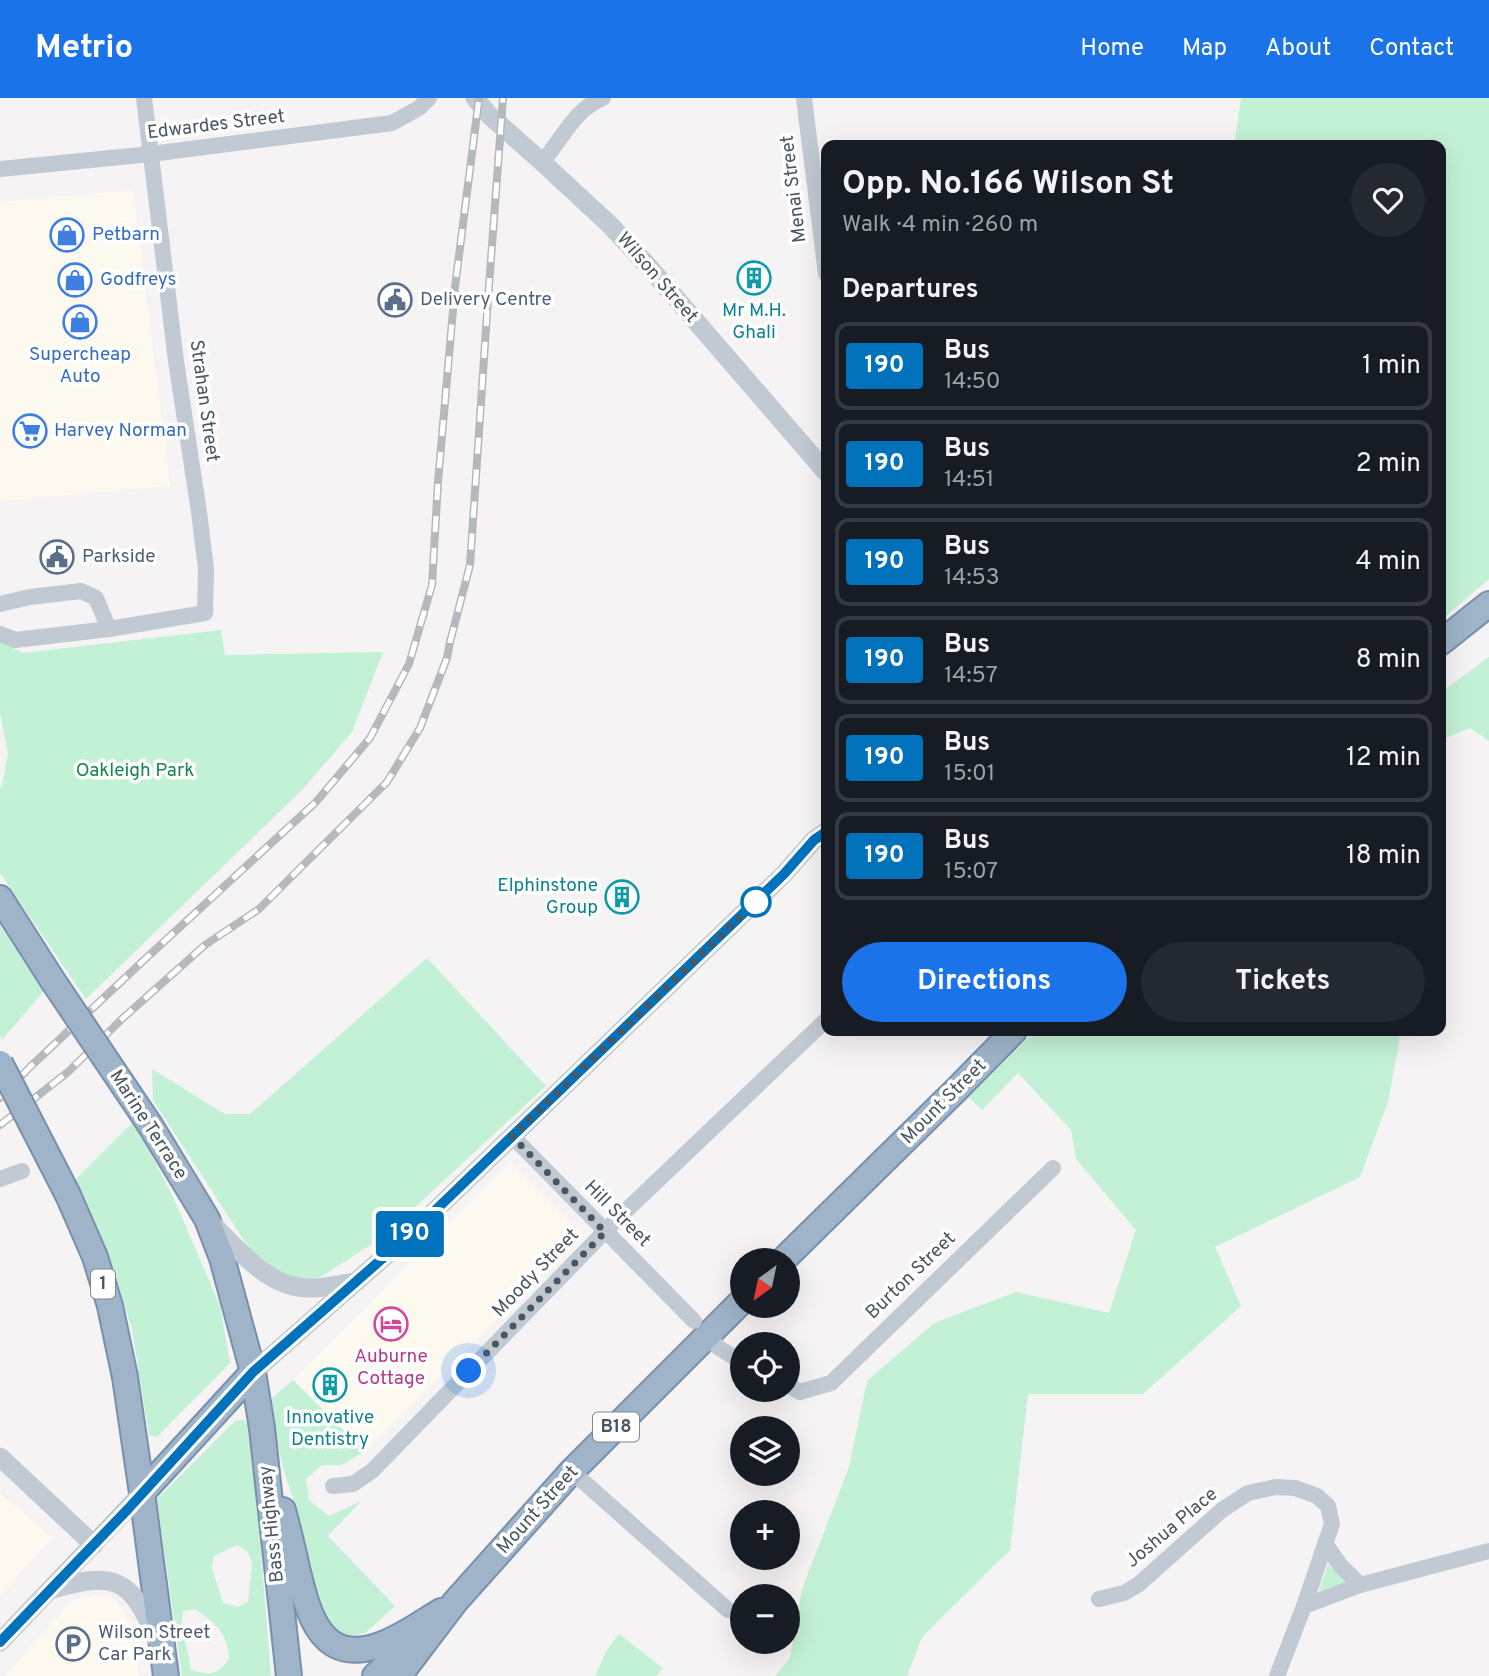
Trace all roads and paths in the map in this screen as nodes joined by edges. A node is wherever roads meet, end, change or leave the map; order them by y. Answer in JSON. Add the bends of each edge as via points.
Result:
{"nodes":[{"id":1,"x":144,"y":98,"type":"edge"},
{"id":2,"x":429,"y":98,"type":"edge"},
{"id":3,"x":475,"y":98,"type":"edge"},
{"id":4,"x":603,"y":98,"type":"edge"},
{"id":5,"x":804,"y":98,"type":"edge"},
{"id":6,"x":151,"y":154,"type":"junction"},
{"id":7,"x":542,"y":162,"type":"junction"},
{"id":8,"x":0,"y":169,"type":"edge"},
{"id":9,"x":821,"y":234,"type":"edge"},
{"id":10,"x":821,"y":466,"type":"edge"},
{"id":11,"x":0,"y":604,"type":"edge"},
{"id":12,"x":1489,"y":604,"type":"edge"},
{"id":13,"x":109,"y":629,"type":"junction"},
{"id":14,"x":7,"y":637,"type":"edge"},
{"id":15,"x":1446,"y":638,"type":"edge"},
{"id":16,"x":821,"y":835,"type":"edge"},
{"id":17,"x":0,"y":898,"type":"edge"},
{"id":18,"x":821,"y":1025,"type":"edge"},
{"id":19,"x":1009,"y":1036,"type":"edge"},
{"id":20,"x":0,"y":1063,"type":"edge"},
{"id":21,"x":512,"y":1136,"type":"junction"},
{"id":22,"x":1053,"y":1168,"type":"dead end"},
{"id":23,"x":22,"y":1171,"type":"dead end"},
{"id":24,"x":0,"y":1179,"type":"edge"},
{"id":25,"x":207,"y":1219,"type":"junction"},
{"id":26,"x":605,"y":1232,"type":"junction"},
{"id":27,"x":795,"y":1248,"type":"edge"},
{"id":28,"x":356,"y":1282,"type":"junction"},
{"id":29,"x":730,"y":1309,"type":"edge"},
{"id":30,"x":700,"y":1328,"type":"junction"},
{"id":31,"x":730,"y":1355,"type":"edge"},
{"id":32,"x":253,"y":1372,"type":"junction"},
{"id":33,"x":800,"y":1392,"type":"edge"},
{"id":34,"x":262,"y":1428,"type":"junction"},
{"id":35,"x":0,"y":1457,"type":"edge"},
{"id":36,"x":571,"y":1472,"type":"junction"},
{"id":37,"x":333,"y":1486,"type":"dead end"},
{"id":38,"x":142,"y":1493,"type":"junction"},
{"id":39,"x":1325,"y":1543,"type":"junction"},
{"id":40,"x":94,"y":1545,"type":"junction"},
{"id":41,"x":1489,"y":1551,"type":"edge"},
{"id":42,"x":1360,"y":1585,"type":"junction"},
{"id":43,"x":47,"y":1591,"type":"junction"},
{"id":44,"x":1099,"y":1599,"type":"dead end"},
{"id":45,"x":455,"y":1602,"type":"junction"},
{"id":46,"x":1304,"y":1606,"type":"junction"},
{"id":47,"x":728,"y":1610,"type":"dead end"},
{"id":48,"x":0,"y":1642,"type":"edge"},
{"id":49,"x":164,"y":1666,"type":"edge"},
{"id":50,"x":289,"y":1676,"type":"edge"},
{"id":51,"x":375,"y":1676,"type":"edge"},
{"id":52,"x":399,"y":1676,"type":"edge"},
{"id":53,"x":1277,"y":1676,"type":"edge"}],
"edges":[{"from":1,"to":6,"type":"street","name":"Strahan Street"},
{"from":2,"to":6,"type":"street","name":"Edwardes Street","via":[[392,124]]},
{"from":3,"to":7,"type":"street","name":"Wilson Street"},
{"from":4,"to":7,"type":"street","via":[[577,116]]},
{"from":5,"to":9,"type":"street","name":"Menai Street"},
{"from":6,"to":8,"type":"street","name":"Edwardes Street"},
{"from":6,"to":13,"type":"street","name":"Strahan Street","via":[[201,523],[205,613]]},
{"from":7,"to":10,"type":"street","name":"Wilson Street","via":[[649,267]]},
{"from":11,"to":13,"type":"street","via":[[81,592],[96,598]]},
{"from":12,"to":15,"type":"highway"},
{"from":13,"to":14,"type":"street","name":"Strahan Street"},
{"from":16,"to":21,"type":"street"},
{"from":17,"to":25,"type":"highway","name":"Marine Terrace","bridge":true},
{"from":18,"to":26,"type":"street","name":"Moody Street"},
{"from":19,"to":27,"type":"highway","name":"Mount Street"},
{"from":20,"to":38,"type":"highway","number":"1","bridge":true,"via":[[95,1257],[125,1377]]},
{"from":21,"to":26,"type":"street","name":"Hill Street"},
{"from":21,"to":28,"type":"street"},
{"from":22,"to":33,"type":"street","name":"Burton Street","via":[[831,1383]]},
{"from":23,"to":24,"type":"street"},
{"from":25,"to":28,"type":"street","via":[[249,1261],[293,1287]]},
{"from":25,"to":32,"type":"highway","name":"Marine Terrace"},
{"from":26,"to":30,"type":"street","name":"Hill Street"},
{"from":26,"to":37,"type":"street","name":"Moody Street","via":[[372,1471],[353,1484]]},
{"from":28,"to":32,"type":"street"},
{"from":29,"to":30,"type":"highway","name":"Mount Street","number":"B18"},
{"from":30,"to":31,"type":"street"},
{"from":30,"to":36,"type":"highway","name":"Mount Street","number":"B18"},
{"from":32,"to":34,"type":"highway","name":"Bass Highway"},
{"from":32,"to":38,"type":"highway"},
{"from":34,"to":45,"type":"highway","via":[[306,1604],[328,1641],[356,1650],[378,1645]]},
{"from":34,"to":50,"type":"highway","name":"Bass Highway"},
{"from":35,"to":40,"type":"street"},
{"from":36,"to":45,"type":"highway","name":"Mount Street","number":"B18"},
{"from":36,"to":47,"type":"street"},
{"from":38,"to":40,"type":"street"},
{"from":38,"to":49,"type":"highway","number":"1"},
{"from":39,"to":42,"type":"street"},
{"from":39,"to":44,"type":"street","name":"Joshua Place","via":[[1332,1524],[1328,1506],[1317,1496],[1276,1487],[1248,1493],[1222,1510],[1139,1584]]},
{"from":39,"to":46,"type":"street","name":"Joshua Place"},
{"from":40,"to":43,"type":"street"},
{"from":41,"to":42,"type":"street"},
{"from":42,"to":46,"type":"street"},
{"from":43,"to":48,"type":"street"},
{"from":43,"to":49,"type":"street","via":[[86,1581],[113,1582],[126,1588],[143,1608]]},
{"from":45,"to":51,"type":"highway","name":"Mount Street","number":"B18"},
{"from":45,"to":52,"type":"highway","name":"Mount Street","number":"B18"},
{"from":46,"to":53,"type":"street","name":"Joshua Place"}]}
